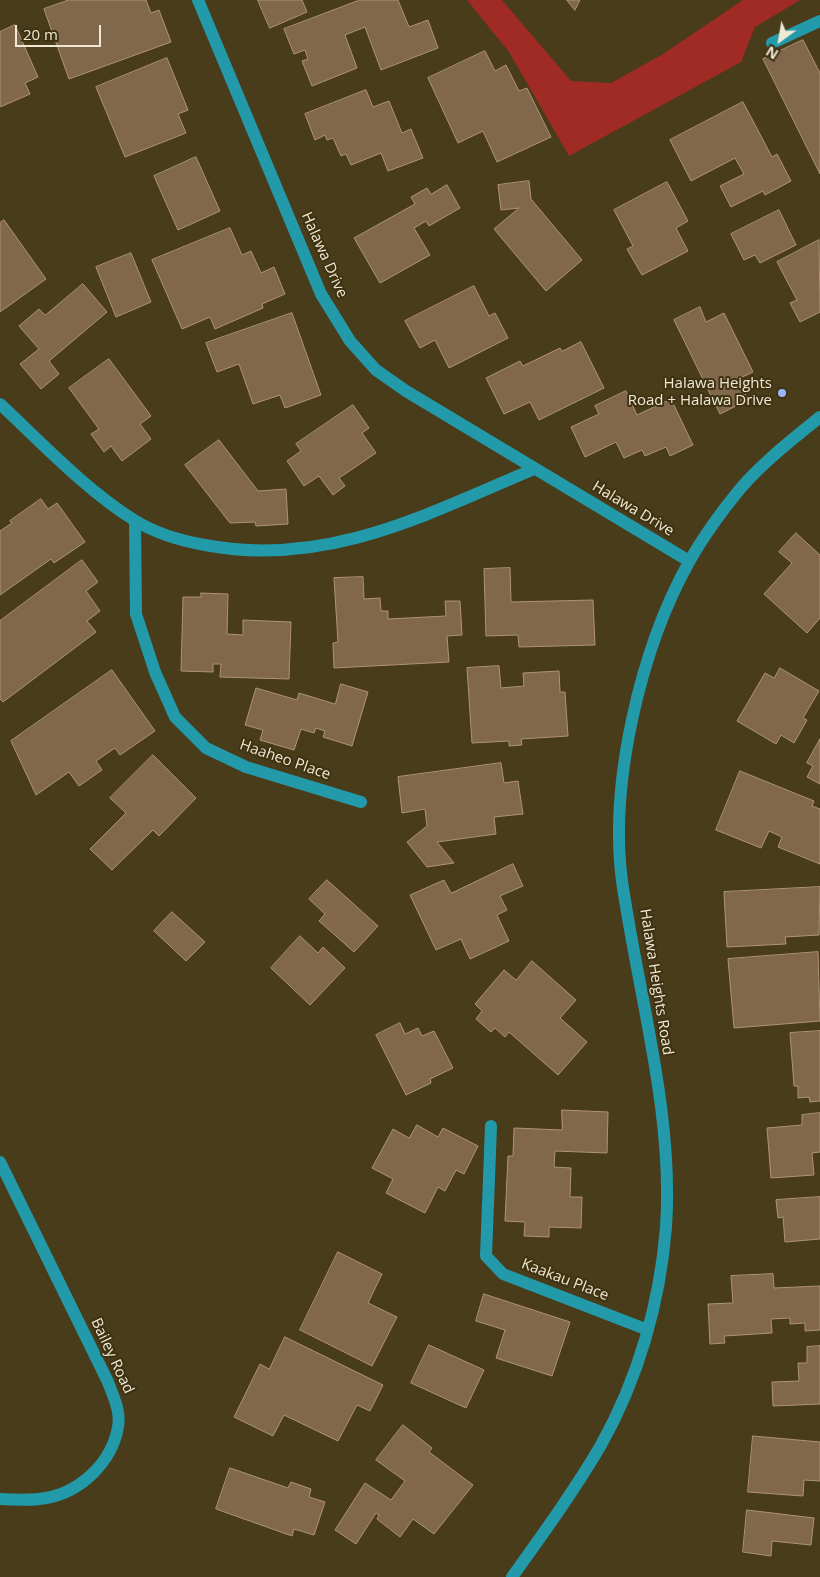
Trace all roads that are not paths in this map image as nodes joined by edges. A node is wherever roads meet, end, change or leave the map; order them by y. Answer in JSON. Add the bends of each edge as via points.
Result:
{"nodes":[{"id":1,"x":198,"y":0,"type":"edge"},
{"id":2,"x":820,"y":21,"type":"edge"},
{"id":3,"x":772,"y":43,"type":"dead end"},
{"id":4,"x":0,"y":404,"type":"edge"},
{"id":5,"x":820,"y":417,"type":"edge"},
{"id":6,"x":534,"y":469,"type":"junction"},
{"id":7,"x":135,"y":521,"type":"junction"},
{"id":8,"x":689,"y":561,"type":"junction"},
{"id":9,"x":361,"y":802,"type":"dead end"},
{"id":10,"x":491,"y":1126,"type":"dead end"},
{"id":11,"x":0,"y":1162,"type":"edge"},
{"id":12,"x":648,"y":1330,"type":"junction"},
{"id":13,"x":0,"y":1499,"type":"edge"},
{"id":14,"x":512,"y":1577,"type":"edge"}],
"edges":[{"from":1,"to":6,"type":"street","name":"Halawa Drive","via":[[321,294],[350,341],[376,370],[406,391]]},
{"from":2,"to":3,"type":"street"},
{"from":4,"to":7,"type":"street","via":[[91,487]]},
{"from":5,"to":8,"type":"street","name":"Halawa Heights Road","via":[[742,488]]},
{"from":6,"to":7,"type":"street","via":[[383,531],[332,546],[281,552],[230,550],[182,541]]},
{"from":6,"to":8,"type":"street","name":"Halawa Drive"},
{"from":7,"to":9,"type":"street","name":"Haaheo Place","via":[[136,614],[155,672],[176,717],[206,748],[246,767]]},
{"from":8,"to":12,"type":"street","name":"Halawa Heights Road","via":[[657,632],[631,722],[620,795],[622,877],[667,1168],[666,1228]]},
{"from":10,"to":12,"type":"street","name":"Kaakau Place","via":[[486,1256],[503,1274]]},
{"from":11,"to":13,"type":"street","name":"Bailey Road","via":[[108,1382],[117,1404],[119,1426],[112,1447],[86,1481],[47,1498],[24,1501]]},
{"from":12,"to":14,"type":"street","name":"Halawa Heights Road","via":[[635,1370],[602,1442]]}]}
